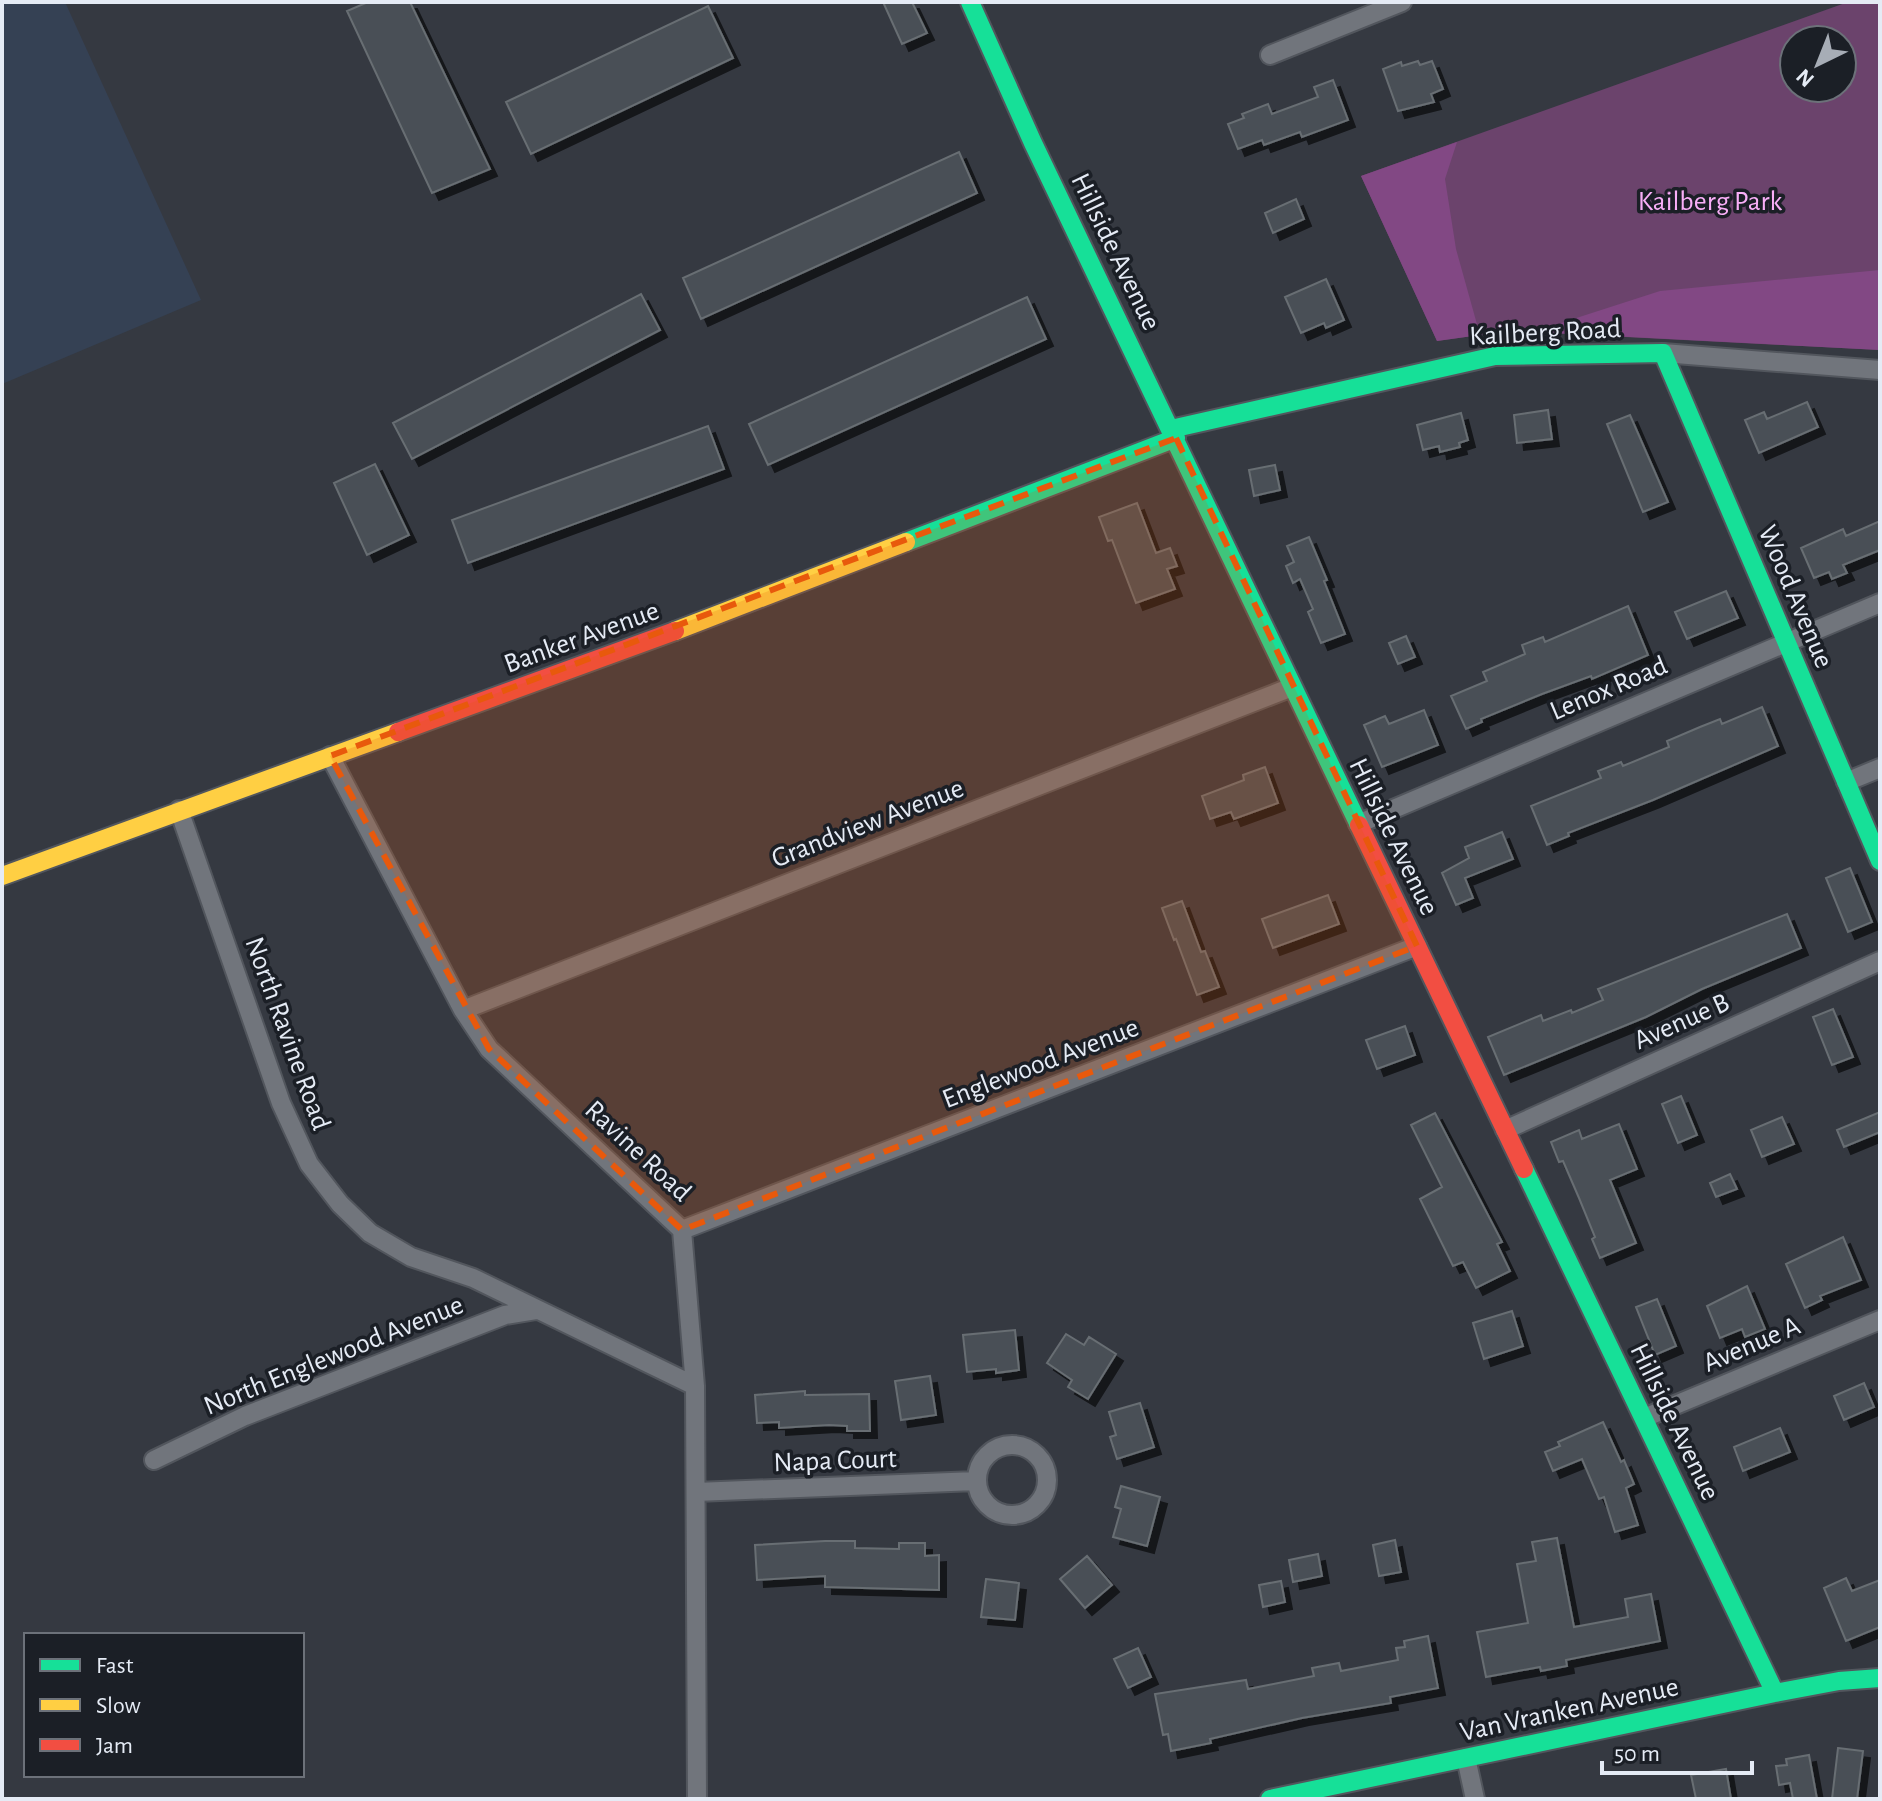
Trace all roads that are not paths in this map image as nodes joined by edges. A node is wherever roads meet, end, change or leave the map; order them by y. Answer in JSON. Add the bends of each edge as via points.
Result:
{"nodes":[{"id":1,"x":970,"y":2,"type":"edge"},
{"id":2,"x":1402,"y":2,"type":"edge"},
{"id":3,"x":1270,"y":55,"type":"dead end"},
{"id":4,"x":1663,"y":353,"type":"junction"},
{"id":5,"x":1880,"y":370,"type":"edge"},
{"id":6,"x":1173,"y":434,"type":"junction"},
{"id":7,"x":1880,"y":603,"type":"edge"},
{"id":8,"x":1786,"y":642,"type":"junction"},
{"id":9,"x":1292,"y":687,"type":"junction"},
{"id":10,"x":330,"y":756,"type":"junction"},
{"id":11,"x":1880,"y":768,"type":"edge"},
{"id":12,"x":1846,"y":782,"type":"junction"},
{"id":13,"x":179,"y":810,"type":"junction"},
{"id":14,"x":1358,"y":824,"type":"junction"},
{"id":15,"x":1880,"y":861,"type":"edge"},
{"id":16,"x":2,"y":876,"type":"edge"},
{"id":17,"x":1417,"y":946,"type":"junction"},
{"id":18,"x":1880,"y":961,"type":"edge"},
{"id":19,"x":463,"y":1010,"type":"junction"},
{"id":20,"x":1505,"y":1130,"type":"junction"},
{"id":21,"x":682,"y":1230,"type":"junction"},
{"id":22,"x":536,"y":1310,"type":"junction"},
{"id":23,"x":1880,"y":1320,"type":"edge"},
{"id":24,"x":695,"y":1386,"type":"junction"},
{"id":25,"x":1644,"y":1418,"type":"junction"},
{"id":26,"x":154,"y":1460,"type":"dead end"},
{"id":27,"x":976,"y":1481,"type":"dead end"},
{"id":28,"x":696,"y":1492,"type":"junction"},
{"id":29,"x":1880,"y":1678,"type":"edge"},
{"id":30,"x":1775,"y":1693,"type":"junction"},
{"id":31,"x":1466,"y":1758,"type":"junction"},
{"id":32,"x":697,"y":1799,"type":"edge"},
{"id":33,"x":1270,"y":1799,"type":"edge"},
{"id":34,"x":1475,"y":1799,"type":"edge"}],
"edges":[{"from":1,"to":6,"type":"street","name":"Hillside Avenue"},
{"from":2,"to":3,"type":"street"},
{"from":4,"to":5,"type":"street","name":"Kailberg Road"},
{"from":4,"to":6,"type":"street","name":"Kailberg Road","via":[[1495,356]]},
{"from":4,"to":8,"type":"street","name":"Wood Avenue"},
{"from":6,"to":9,"type":"street","name":"Hillside Avenue"},
{"from":6,"to":10,"type":"street","name":"Banker Avenue","via":[[695,624]]},
{"from":7,"to":8,"type":"street","name":"Lenox Road"},
{"from":8,"to":12,"type":"street","name":"Wood Avenue"},
{"from":8,"to":14,"type":"street","name":"Lenox Road"},
{"from":9,"to":14,"type":"street","name":"Hillside Avenue"},
{"from":9,"to":19,"type":"street","name":"Grandview Avenue"},
{"from":10,"to":13,"type":"street","name":"Banker Avenue"},
{"from":10,"to":19,"type":"street","name":"Ravine Road"},
{"from":11,"to":12,"type":"street"},
{"from":12,"to":15,"type":"street","name":"Wood Avenue"},
{"from":13,"to":16,"type":"street","name":"Banker Avenue"},
{"from":13,"to":22,"type":"street","name":"North Ravine Road","via":[[281,1103],[309,1164],[370,1233],[411,1257],[473,1278]]},
{"from":14,"to":17,"type":"street","name":"Hillside Avenue"},
{"from":17,"to":20,"type":"street","name":"Hillside Avenue"},
{"from":17,"to":21,"type":"street","name":"Englewood Avenue"},
{"from":18,"to":20,"type":"street","name":"Avenue B"},
{"from":19,"to":21,"type":"street","name":"Ravine Road","via":[[489,1049]]},
{"from":20,"to":25,"type":"street","name":"Hillside Avenue"},
{"from":21,"to":24,"type":"street","name":"Ravine Road"},
{"from":22,"to":24,"type":"street","name":"North Ravine Road"},
{"from":22,"to":26,"type":"street","name":"North Englewood Avenue","via":[[505,1315],[245,1416]]},
{"from":23,"to":25,"type":"street","name":"Avenue A"},
{"from":24,"to":28,"type":"street","name":"Ravine Road"},
{"from":25,"to":30,"type":"street","name":"Hillside Avenue"},
{"from":27,"to":28,"type":"street","name":"Napa Court"},
{"from":28,"to":32,"type":"street","name":"Ravine Road"},
{"from":29,"to":30,"type":"street","name":"Van Vranken Avenue"},
{"from":30,"to":31,"type":"street","name":"Van Vranken Avenue"},
{"from":31,"to":33,"type":"street","name":"Van Vranken Avenue"},
{"from":31,"to":34,"type":"street"}]}
